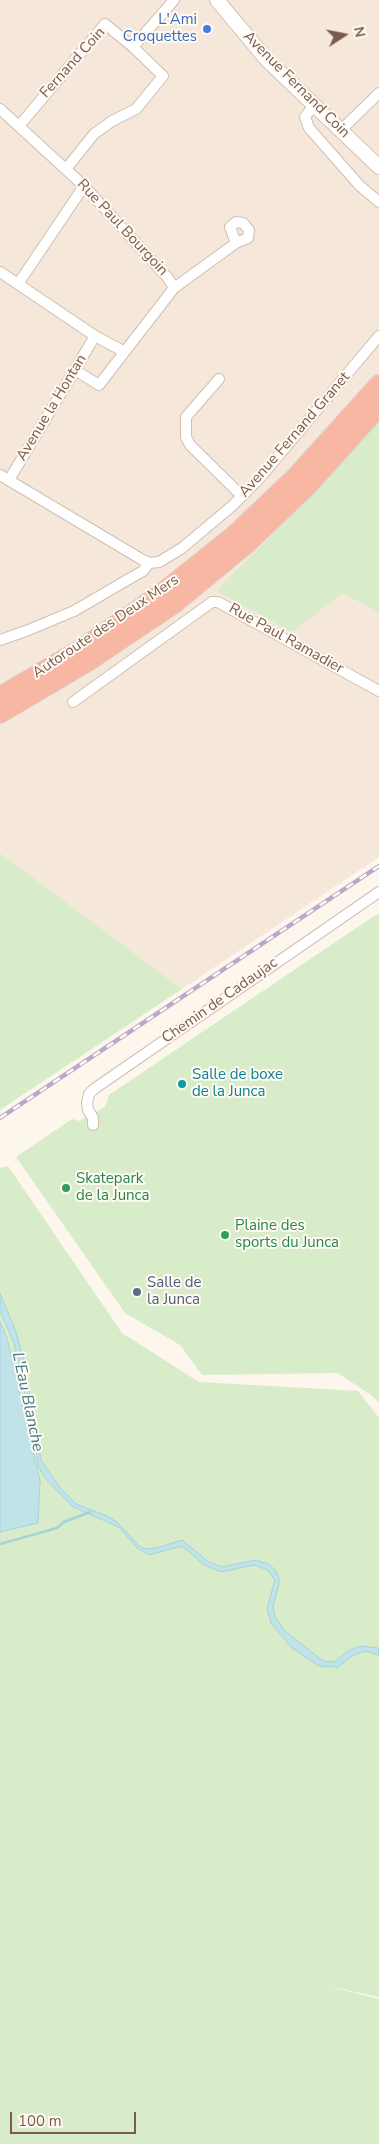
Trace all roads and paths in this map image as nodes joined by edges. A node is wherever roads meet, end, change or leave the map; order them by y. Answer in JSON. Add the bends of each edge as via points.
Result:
{"nodes":[{"id":1,"x":174,"y":0,"type":"edge"},
{"id":2,"x":217,"y":0,"type":"edge"},
{"id":3,"x":133,"y":47,"type":"junction"},
{"id":4,"x":379,"y":93,"type":"edge"},
{"id":5,"x":314,"y":105,"type":"junction"},
{"id":6,"x":0,"y":109,"type":"edge"},
{"id":7,"x":19,"y":126,"type":"junction"},
{"id":8,"x":341,"y":130,"type":"junction"},
{"id":9,"x":379,"y":167,"type":"edge"},
{"id":10,"x":66,"y":170,"type":"junction"},
{"id":11,"x":84,"y":186,"type":"junction"},
{"id":12,"x":379,"y":202,"type":"edge"},
{"id":13,"x":236,"y":243,"type":"dead end"},
{"id":14,"x":0,"y":272,"type":"edge"},
{"id":15,"x":18,"y":284,"type":"junction"},
{"id":16,"x":174,"y":288,"type":"junction"},
{"id":17,"x":96,"y":336,"type":"junction"},
{"id":18,"x":379,"y":336,"type":"edge"},
{"id":19,"x":123,"y":351,"type":"junction"},
{"id":20,"x":75,"y":370,"type":"junction"},
{"id":21,"x":219,"y":379,"type":"dead end"},
{"id":22,"x":379,"y":384,"type":"edge"},
{"id":23,"x":379,"y":407,"type":"edge"},
{"id":24,"x":5,"y":478,"type":"edge"},
{"id":25,"x":242,"y":496,"type":"junction"},
{"id":26,"x":149,"y":563,"type":"junction"},
{"id":27,"x":0,"y":640,"type":"edge"},
{"id":28,"x":379,"y":691,"type":"edge"},
{"id":29,"x":0,"y":696,"type":"edge"},
{"id":30,"x":73,"y":702,"type":"dead end"},
{"id":31,"x":0,"y":714,"type":"edge"},
{"id":32,"x":379,"y":892,"type":"edge"},
{"id":33,"x":93,"y":1125,"type":"dead end"}],
"edges":[{"from":1,"to":3,"type":"street"},
{"from":2,"to":5,"type":"main road","name":"Avenue Fernand Coin","via":[[267,60]]},
{"from":3,"to":7,"type":"street","name":"Fernand Coin","via":[[106,24]]},
{"from":3,"to":10,"type":"street","name":"Fernand Coin","via":[[163,76],[136,109],[94,134]]},
{"from":4,"to":8,"type":"street"},
{"from":5,"to":8,"type":"main road","name":"Avenue Fernand Coin"},
{"from":5,"to":12,"type":"street","via":[[305,117],[309,128],[360,186]]},
{"from":6,"to":7,"type":"street","name":"Rue Paul Bourgoin"},
{"from":7,"to":10,"type":"street","name":"Rue Paul Bourgoin"},
{"from":8,"to":9,"type":"main road","name":"Avenue Fernand Coin"},
{"from":10,"to":11,"type":"street","name":"Rue Paul Bourgoin"},
{"from":11,"to":15,"type":"street"},
{"from":11,"to":16,"type":"street","name":"Rue Paul Bourgoin"},
{"from":13,"to":16,"type":"street"},
{"from":14,"to":15,"type":"street"},
{"from":15,"to":17,"type":"street"},
{"from":16,"to":19,"type":"street","name":"Rue Paul Bourgoin"},
{"from":17,"to":19,"type":"street"},
{"from":17,"to":20,"type":"street","name":"Avenue la Hontan"},
{"from":18,"to":25,"type":"street","name":"Avenue Fernand Granet"},
{"from":19,"to":20,"type":"street","name":"Rue Paul Bourgoin","via":[[99,385]]},
{"from":20,"to":24,"type":"street","name":"Avenue la Hontan"},
{"from":21,"to":25,"type":"street","via":[[186,417],[186,437],[190,445]]},
{"from":22,"to":29,"type":"highway","name":"Autoroute des Deux Mers","via":[[294,477],[236,534],[160,594],[77,651]]},
{"from":23,"to":31,"type":"highway","name":"Autoroute des Deux Mers","via":[[302,491],[246,545],[173,605],[88,662]]},
{"from":24,"to":26,"type":"street"},
{"from":25,"to":26,"type":"street","name":"Avenue Fernand Granet","via":[[182,548],[164,559]]},
{"from":26,"to":27,"type":"street","name":"Avenue Fernand Granet","via":[[136,575],[74,611]]},
{"from":28,"to":30,"type":"street","name":"Rue Paul Ramadier","via":[[218,602],[212,602]]},
{"from":32,"to":33,"type":"street","name":"Chemin de Cadaujac","via":[[94,1089],[87,1103]]}]}
